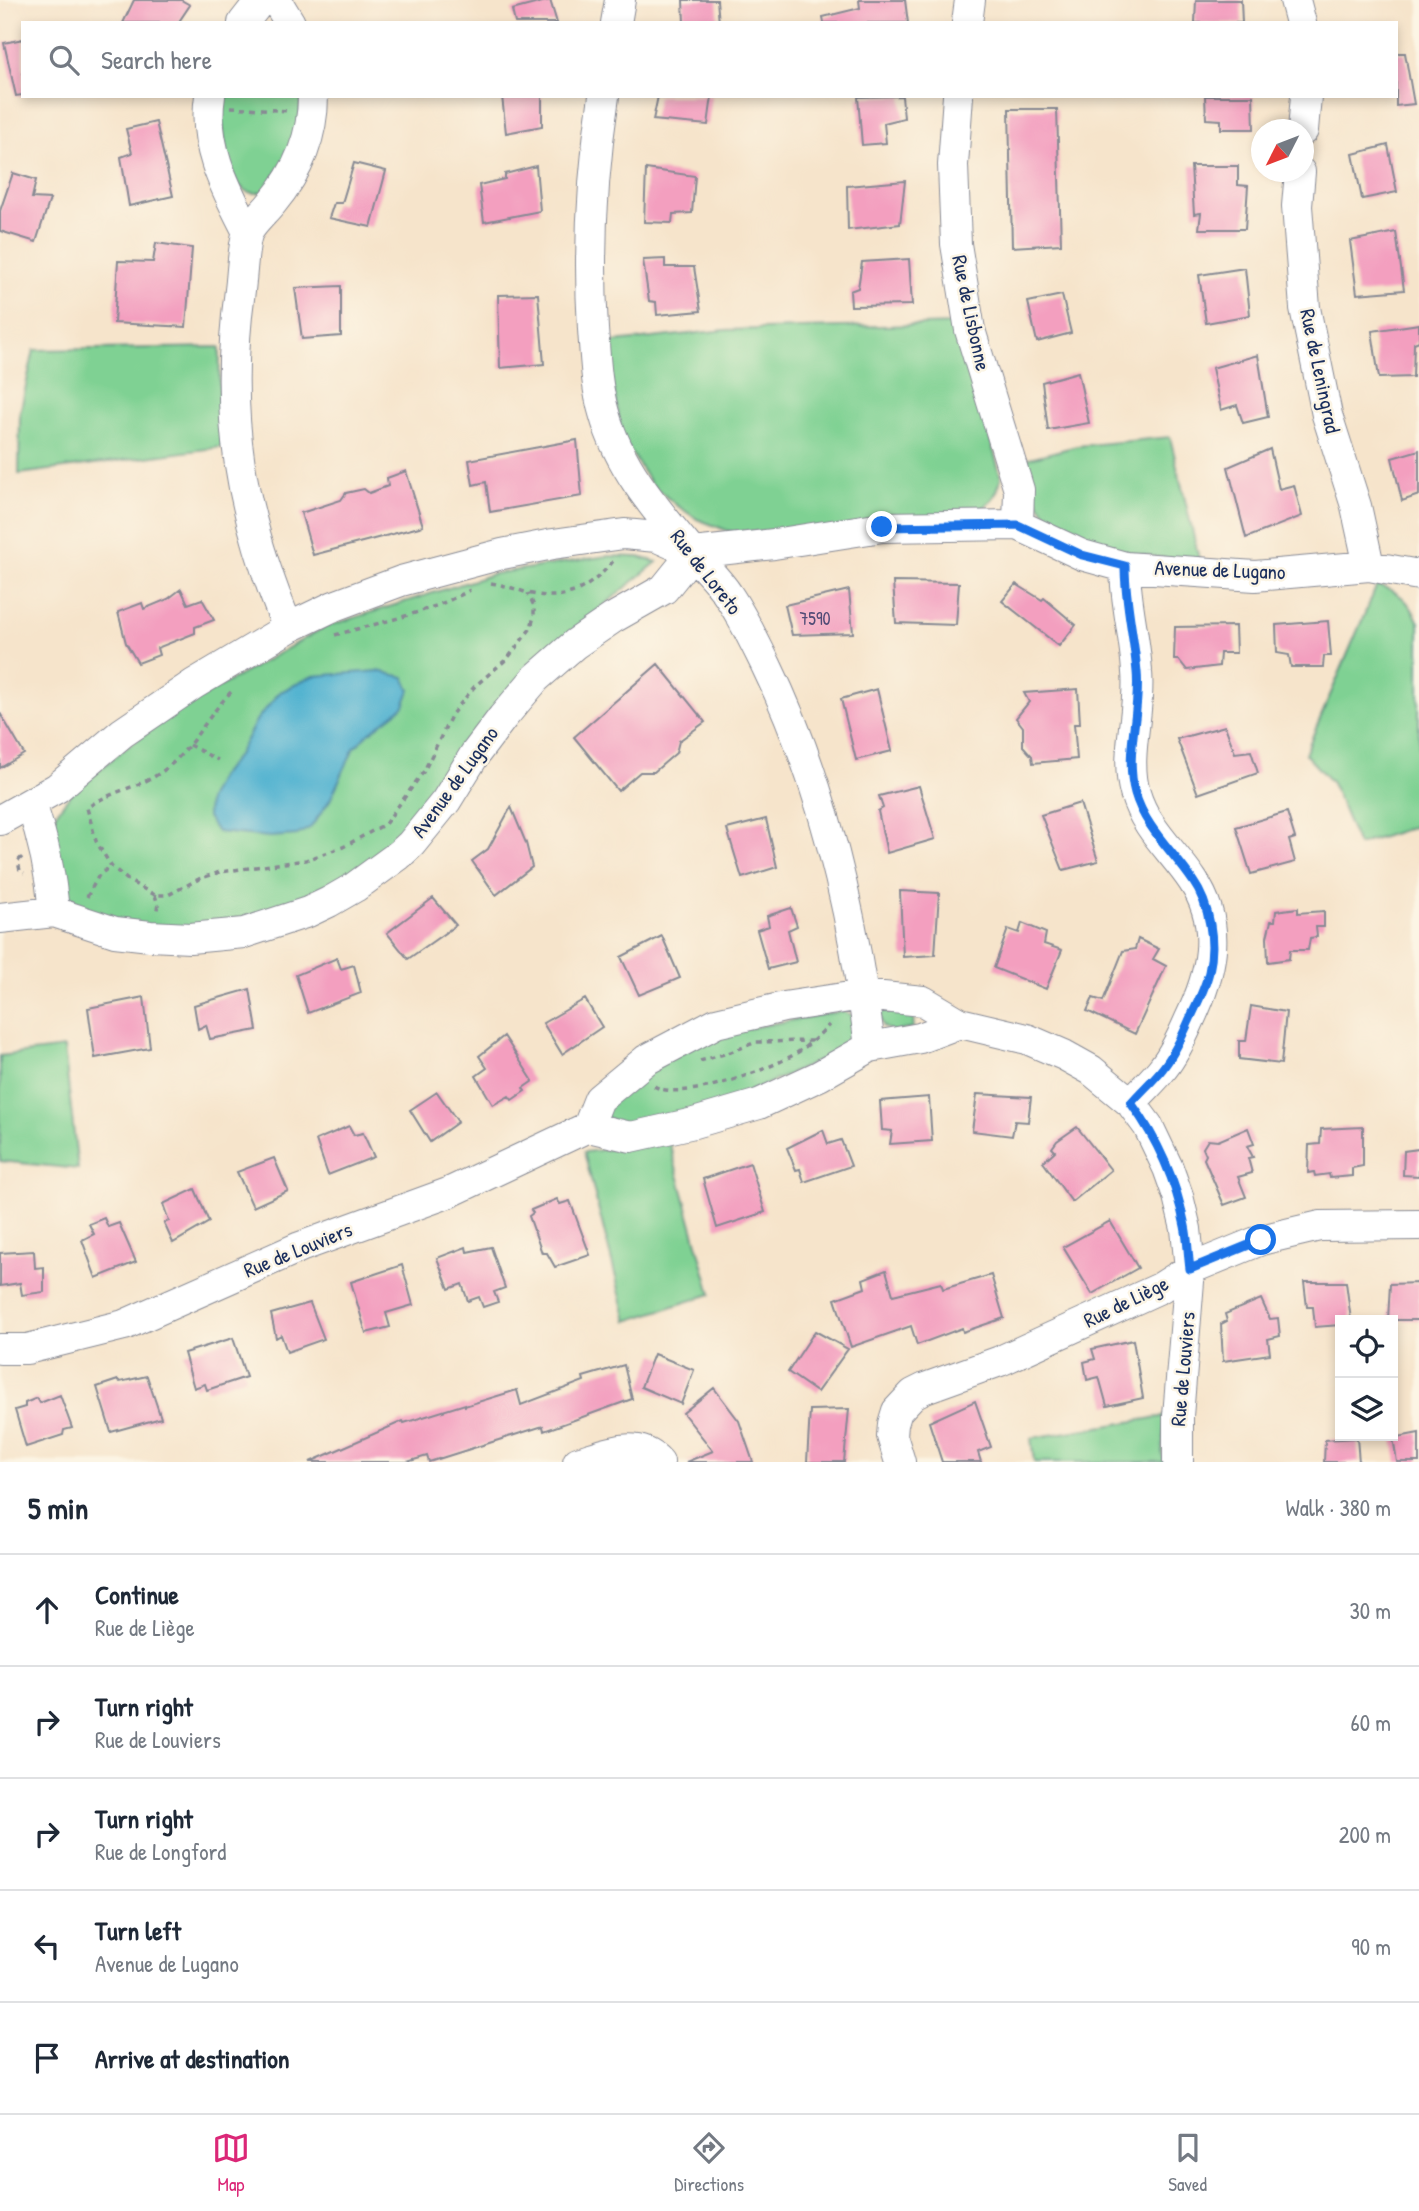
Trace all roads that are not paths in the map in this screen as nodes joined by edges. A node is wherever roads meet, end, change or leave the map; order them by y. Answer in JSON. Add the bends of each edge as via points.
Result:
{"nodes":[{"id":1,"x":261,"y":0,"type":"edge"},
{"id":2,"x":276,"y":0,"type":"edge"},
{"id":3,"x":620,"y":0,"type":"edge"},
{"id":4,"x":970,"y":0,"type":"edge"},
{"id":5,"x":1296,"y":0,"type":"edge"},
{"id":6,"x":245,"y":21,"type":"edge"},
{"id":7,"x":289,"y":21,"type":"edge"},
{"id":8,"x":616,"y":21,"type":"edge"},
{"id":9,"x":967,"y":21,"type":"edge"},
{"id":10,"x":1301,"y":21,"type":"edge"},
{"id":11,"x":210,"y":98,"type":"edge"},
{"id":12,"x":313,"y":98,"type":"edge"},
{"id":13,"x":604,"y":98,"type":"edge"},
{"id":14,"x":958,"y":98,"type":"edge"},
{"id":15,"x":1306,"y":98,"type":"edge"},
{"id":16,"x":1304,"y":119,"type":"edge"},
{"id":17,"x":1299,"y":182,"type":"edge"},
{"id":18,"x":248,"y":232,"type":"junction"},
{"id":19,"x":1018,"y":525,"type":"junction"},
{"id":20,"x":693,"y":553,"type":"junction"},
{"id":21,"x":1125,"y":566,"type":"junction"},
{"id":22,"x":1369,"y":566,"type":"junction"},
{"id":23,"x":1418,"y":577,"type":"edge"},
{"id":24,"x":288,"y":628,"type":"junction"},
{"id":25,"x":31,"y":804,"type":"junction"},
{"id":26,"x":0,"y":820,"type":"edge"},
{"id":27,"x":66,"y":917,"type":"junction"},
{"id":28,"x":0,"y":918,"type":"edge"},
{"id":29,"x":863,"y":995,"type":"junction"},
{"id":30,"x":960,"y":1023,"type":"junction"},
{"id":31,"x":870,"y":1047,"type":"junction"},
{"id":32,"x":1131,"y":1103,"type":"junction"},
{"id":33,"x":588,"y":1127,"type":"junction"},
{"id":34,"x":1419,"y":1225,"type":"edge"},
{"id":35,"x":1190,"y":1269,"type":"junction"},
{"id":36,"x":0,"y":1349,"type":"edge"},
{"id":37,"x":578,"y":1462,"type":"edge"},
{"id":38,"x":659,"y":1462,"type":"edge"},
{"id":39,"x":900,"y":1462,"type":"edge"},
{"id":40,"x":1178,"y":1462,"type":"edge"}],
"edges":[{"from":1,"to":6,"type":"street"},
{"from":2,"to":7,"type":"street"},
{"from":3,"to":8,"type":"street"},
{"from":4,"to":9,"type":"street"},
{"from":5,"to":10,"type":"street"},
{"from":11,"to":18,"type":"street","via":[[212,153]]},
{"from":12,"to":18,"type":"street","via":[[308,142],[297,166]]},
{"from":13,"to":20,"type":"street","name":"Rue de Loreto","via":[[590,213],[591,298],[603,412],[638,485]]},
{"from":14,"to":19,"type":"street","name":"Rue de Lisbonne","via":[[953,165],[956,244],[970,330],[1018,490]]},
{"from":15,"to":16,"type":"street"},
{"from":17,"to":22,"type":"street","name":"Rue de Leningrad","via":[[1305,308],[1326,412],[1356,506]]},
{"from":18,"to":24,"type":"street","via":[[233,341],[238,456],[260,556]]},
{"from":19,"to":20,"type":"street","name":"Avenue de Lugano","via":[[882,527]]},
{"from":19,"to":21,"type":"street","name":"Avenue de Lugano","via":[[1082,555]]},
{"from":20,"to":24,"type":"street","via":[[657,537],[624,534],[502,554],[401,581]]},
{"from":20,"to":27,"type":"street","name":"Avenue de Lugano","via":[[664,589],[612,618],[536,678],[419,834],[355,887],[308,912],[244,933],[219,936],[115,932]]},
{"from":20,"to":29,"type":"street","name":"Rue de Loreto","via":[[728,594],[747,626],[799,740],[829,835]]},
{"from":21,"to":22,"type":"street","name":"Avenue de Lugano","via":[[1255,576]]},
{"from":21,"to":32,"type":"street","via":[[1137,671],[1131,769],[1135,793],[1150,827],[1200,892],[1211,950],[1204,988],[1183,1034],[1163,1068]]},
{"from":22,"to":23,"type":"street","name":"Avenue de Lugano"},
{"from":24,"to":25,"type":"street","via":[[122,733]]},
{"from":25,"to":26,"type":"street"},
{"from":25,"to":27,"type":"street","via":[[49,876]]},
{"from":27,"to":28,"type":"street","name":"Avenue de Lugano"},
{"from":29,"to":30,"type":"street","name":"Rue de Louviers","via":[[923,1002]]},
{"from":29,"to":31,"type":"street","name":"Rue de Loreto"},
{"from":29,"to":33,"type":"street","name":"Rue de Louviers","via":[[716,1023],[646,1060],[599,1099]]},
{"from":30,"to":31,"type":"street","via":[[920,1038]]},
{"from":30,"to":32,"type":"street","name":"Rue de Louviers","via":[[1017,1036],[1064,1055],[1104,1079]]},
{"from":31,"to":33,"type":"street","via":[[759,1104],[694,1123],[631,1137]]},
{"from":32,"to":35,"type":"street","name":"Rue de Louviers","via":[[1148,1126],[1178,1196]]},
{"from":33,"to":36,"type":"street","name":"Rue de Louviers","via":[[448,1193],[300,1247],[124,1325],[27,1349]]},
{"from":34,"to":35,"type":"street","name":"Rue de Liège","via":[[1306,1228],[1261,1240]]},
{"from":35,"to":39,"type":"street","name":"Rue de Liège","via":[[1037,1344],[913,1394],[892,1424]]},
{"from":35,"to":40,"type":"street","name":"Rue de Louviers"},
{"from":37,"to":38,"type":"street","via":[[632,1449],[653,1455]]}]}
